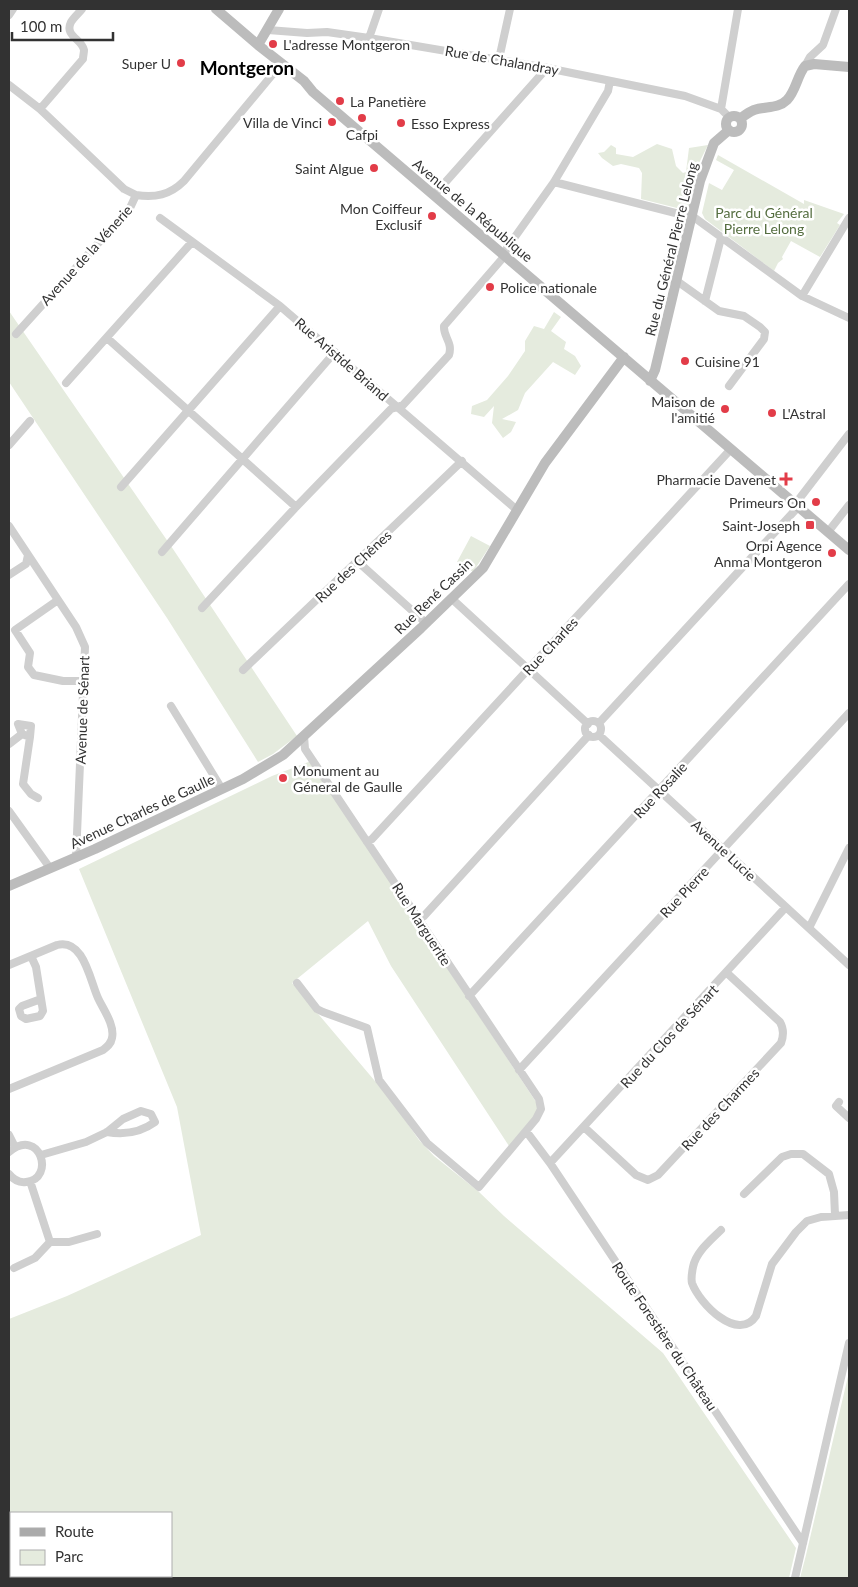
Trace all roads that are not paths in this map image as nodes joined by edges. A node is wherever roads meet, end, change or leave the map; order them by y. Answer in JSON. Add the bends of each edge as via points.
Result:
{"nodes":[{"id":1,"x":13,"y":9,"type":"edge"},
{"id":2,"x":82,"y":9,"type":"edge"},
{"id":3,"x":279,"y":9,"type":"edge"},
{"id":4,"x":379,"y":9,"type":"edge"},
{"id":5,"x":510,"y":9,"type":"edge"},
{"id":6,"x":738,"y":9,"type":"edge"},
{"id":7,"x":836,"y":9,"type":"edge"},
{"id":8,"x":221,"y":10,"type":"edge"},
{"id":9,"x":9,"y":15,"type":"edge"},
{"id":10,"x":268,"y":30,"type":"junction"},
{"id":11,"x":370,"y":38,"type":"junction"},
{"id":12,"x":258,"y":45,"type":"junction"},
{"id":13,"x":499,"y":59,"type":"junction"},
{"id":14,"x":282,"y":63,"type":"junction"},
{"id":15,"x":805,"y":66,"type":"junction"},
{"id":16,"x":849,"y":67,"type":"edge"},
{"id":17,"x":547,"y":68,"type":"junction"},
{"id":18,"x":610,"y":81,"type":"junction"},
{"id":19,"x":9,"y":85,"type":"edge"},
{"id":20,"x":40,"y":109,"type":"junction"},
{"id":21,"x":721,"y":109,"type":"junction"},
{"id":22,"x":729,"y":117,"type":"junction"},
{"id":23,"x":740,"y":118,"type":"junction"},
{"id":24,"x":729,"y":130,"type":"junction"},
{"id":25,"x":554,"y":182,"type":"junction"},
{"id":26,"x":434,"y":195,"type":"junction"},
{"id":27,"x":136,"y":196,"type":"junction"},
{"id":28,"x":692,"y":217,"type":"junction"},
{"id":29,"x":160,"y":218,"type":"dead end"},
{"id":30,"x":849,"y":218,"type":"edge"},
{"id":31,"x":721,"y":238,"type":"junction"},
{"id":32,"x":192,"y":242,"type":"junction"},
{"id":33,"x":504,"y":254,"type":"junction"},
{"id":34,"x":677,"y":281,"type":"junction"},
{"id":35,"x":802,"y":296,"type":"junction"},
{"id":36,"x":705,"y":301,"type":"junction"},
{"id":37,"x":280,"y":306,"type":"junction"},
{"id":38,"x":849,"y":318,"type":"edge"},
{"id":39,"x":16,"y":334,"type":"dead end"},
{"id":40,"x":107,"y":338,"type":"junction"},
{"id":41,"x":335,"y":352,"type":"junction"},
{"id":42,"x":624,"y":357,"type":"junction"},
{"id":43,"x":650,"y":381,"type":"junction"},
{"id":44,"x":66,"y":383,"type":"dead end"},
{"id":45,"x":729,"y":386,"type":"dead end"},
{"id":46,"x":398,"y":407,"type":"junction"},
{"id":47,"x":188,"y":410,"type":"junction"},
{"id":48,"x":30,"y":422,"type":"dead end"},
{"id":49,"x":849,"y":434,"type":"edge"},
{"id":50,"x":9,"y":445,"type":"edge"},
{"id":51,"x":731,"y":449,"type":"junction"},
{"id":52,"x":243,"y":460,"type":"junction"},
{"id":53,"x":462,"y":461,"type":"junction"},
{"id":54,"x":121,"y":487,"type":"dead end"},
{"id":55,"x":797,"y":504,"type":"junction"},
{"id":56,"x":849,"y":505,"type":"edge"},
{"id":57,"x":296,"y":507,"type":"junction"},
{"id":58,"x":517,"y":510,"type":"junction"},
{"id":59,"x":9,"y":526,"type":"edge"},
{"id":60,"x":828,"y":532,"type":"junction"},
{"id":61,"x":849,"y":550,"type":"edge"},
{"id":62,"x":162,"y":552,"type":"dead end"},
{"id":63,"x":28,"y":555,"type":"junction"},
{"id":64,"x":357,"y":561,"type":"junction"},
{"id":65,"x":9,"y":575,"type":"edge"},
{"id":66,"x":849,"y":584,"type":"edge"},
{"id":67,"x":451,"y":598,"type":"junction"},
{"id":68,"x":58,"y":600,"type":"junction"},
{"id":69,"x":202,"y":608,"type":"dead end"},
{"id":70,"x":426,"y":623,"type":"junction"},
{"id":71,"x":243,"y":670,"type":"dead end"},
{"id":72,"x":528,"y":670,"type":"junction"},
{"id":73,"x":83,"y":681,"type":"junction"},
{"id":74,"x":170,"y":706,"type":"dead end"},
{"id":75,"x":849,"y":713,"type":"edge"},
{"id":76,"x":9,"y":722,"type":"edge"},
{"id":77,"x":599,"y":723,"type":"junction"},
{"id":78,"x":588,"y":724,"type":"junction"},
{"id":79,"x":589,"y":735,"type":"junction"},
{"id":80,"x":599,"y":735,"type":"junction"},
{"id":81,"x":26,"y":736,"type":"junction"},
{"id":82,"x":304,"y":736,"type":"junction"},
{"id":83,"x":9,"y":744,"type":"edge"},
{"id":84,"x":306,"y":749,"type":"junction"},
{"id":85,"x":283,"y":755,"type":"junction"},
{"id":86,"x":222,"y":789,"type":"junction"},
{"id":87,"x":660,"y":790,"type":"junction"},
{"id":88,"x":38,"y":798,"type":"dead end"},
{"id":89,"x":9,"y":811,"type":"edge"},
{"id":90,"x":367,"y":842,"type":"junction"},
{"id":91,"x":849,"y":848,"type":"edge"},
{"id":92,"x":724,"y":849,"type":"junction"},
{"id":93,"x":76,"y":857,"type":"junction"},
{"id":94,"x":50,"y":868,"type":"junction"},
{"id":95,"x":9,"y":886,"type":"edge"},
{"id":96,"x":786,"y":907,"type":"junction"},
{"id":97,"x":419,"y":919,"type":"junction"},
{"id":98,"x":809,"y":928,"type":"junction"},
{"id":99,"x":31,"y":956,"type":"junction"},
{"id":100,"x":9,"y":965,"type":"edge"},
{"id":101,"x":849,"y":965,"type":"edge"},
{"id":102,"x":727,"y":973,"type":"junction"},
{"id":103,"x":297,"y":983,"type":"dead end"},
{"id":104,"x":469,"y":996,"type":"junction"},
{"id":105,"x":41,"y":999,"type":"dead end"},
{"id":106,"x":519,"y":1070,"type":"junction"},
{"id":107,"x":9,"y":1089,"type":"edge"},
{"id":108,"x":839,"y":1102,"type":"dead end"},
{"id":109,"x":849,"y":1118,"type":"edge"},
{"id":110,"x":584,"y":1127,"type":"junction"},
{"id":111,"x":526,"y":1131,"type":"junction"},
{"id":112,"x":107,"y":1132,"type":"junction"},
{"id":113,"x":9,"y":1135,"type":"edge"},
{"id":114,"x":12,"y":1150,"type":"edge"},
{"id":115,"x":41,"y":1155,"type":"junction"},
{"id":116,"x":550,"y":1163,"type":"junction"},
{"id":117,"x":9,"y":1174,"type":"edge"},
{"id":118,"x":30,"y":1181,"type":"junction"},
{"id":119,"x":744,"y":1194,"type":"dead end"},
{"id":120,"x":849,"y":1215,"type":"edge"},
{"id":121,"x":835,"y":1216,"type":"junction"},
{"id":122,"x":721,"y":1230,"type":"dead end"},
{"id":123,"x":97,"y":1234,"type":"dead end"},
{"id":124,"x":50,"y":1242,"type":"junction"},
{"id":125,"x":14,"y":1268,"type":"dead end"},
{"id":126,"x":849,"y":1343,"type":"edge"},
{"id":127,"x":802,"y":1543,"type":"junction"},
{"id":128,"x":9,"y":1578,"type":"edge"},
{"id":129,"x":14,"y":1578,"type":"edge"},
{"id":130,"x":795,"y":1578,"type":"edge"}],
"edges":[{"from":1,"to":9,"type":"street"},
{"from":2,"to":20,"type":"street","via":[[71,22],[70,30],[84,49],[83,59]]},
{"from":3,"to":10,"type":"main road"},
{"from":4,"to":11,"type":"street"},
{"from":5,"to":13,"type":"street"},
{"from":6,"to":21,"type":"street"},
{"from":7,"to":15,"type":"street","via":[[823,45]]},
{"from":8,"to":12,"type":"main road","name":"Avenue de la République"},
{"from":10,"to":11,"type":"street","name":"Rue de Chalandray","via":[[327,32]]},
{"from":10,"to":12,"type":"main road"},
{"from":11,"to":13,"type":"street","name":"Rue de Chalandray"},
{"from":12,"to":14,"type":"main road","name":"Avenue de la République"},
{"from":13,"to":17,"type":"street","name":"Rue de Chalandray"},
{"from":14,"to":26,"type":"main road","name":"Avenue de la République"},
{"from":14,"to":27,"type":"street","name":"Avenue de la Vénerie","via":[[178,188],[165,194]]},
{"from":15,"to":16,"type":"main road"},
{"from":15,"to":23,"type":"main road","via":[[786,101]]},
{"from":17,"to":18,"type":"street","name":"Rue de Chalandray"},
{"from":17,"to":26,"type":"street"},
{"from":18,"to":21,"type":"street","name":"Rue de Chalandray","via":[[685,96]]},
{"from":18,"to":25,"type":"street","via":[[608,91]]},
{"from":19,"to":20,"type":"street"},
{"from":20,"to":27,"type":"street","via":[[124,189]]},
{"from":21,"to":22,"type":"street","name":"Rue de Chalandray"},
{"from":22,"to":23,"type":"main road"},
{"from":22,"to":24,"type":"main road","via":[[726,124]]},
{"from":23,"to":24,"type":"main road","via":[[743,125],[740,129]]},
{"from":24,"to":28,"type":"main road","name":"Rue du Général Pierre Lelong","via":[[712,148]]},
{"from":25,"to":28,"type":"street"},
{"from":25,"to":33,"type":"street"},
{"from":26,"to":33,"type":"main road","name":"Avenue de la République"},
{"from":27,"to":39,"type":"street","name":"Avenue de la Vénerie","via":[[130,208]]},
{"from":28,"to":31,"type":"street"},
{"from":28,"to":34,"type":"main road","name":"Rue du Général Pierre Lelong"},
{"from":29,"to":32,"type":"street","name":"Rue Aristide Briand"},
{"from":30,"to":35,"type":"street"},
{"from":31,"to":35,"type":"street"},
{"from":31,"to":36,"type":"street"},
{"from":32,"to":37,"type":"street","name":"Rue Aristide Briand"},
{"from":32,"to":40,"type":"street"},
{"from":33,"to":42,"type":"main road","name":"Avenue de la République"},
{"from":33,"to":46,"type":"street","via":[[444,326],[451,348],[448,355]]},
{"from":34,"to":36,"type":"street"},
{"from":34,"to":43,"type":"main road","name":"Rue du Général Pierre Lelong"},
{"from":35,"to":38,"type":"street"},
{"from":36,"to":45,"type":"street","via":[[719,311],[744,316],[765,332],[764,340]]},
{"from":37,"to":41,"type":"street","name":"Rue Aristide Briand"},
{"from":37,"to":47,"type":"street"},
{"from":40,"to":44,"type":"street"},
{"from":40,"to":47,"type":"street"},
{"from":41,"to":46,"type":"street","name":"Rue Aristide Briand"},
{"from":41,"to":52,"type":"street"},
{"from":42,"to":43,"type":"main road","name":"Avenue de la République"},
{"from":42,"to":58,"type":"main road","name":"Rue René Cassin","via":[[545,463]]},
{"from":43,"to":51,"type":"main road","name":"Avenue de la République"},
{"from":46,"to":53,"type":"street","name":"Rue Aristide Briand"},
{"from":46,"to":57,"type":"street","via":[[391,409]]},
{"from":47,"to":52,"type":"street"},
{"from":47,"to":54,"type":"street"},
{"from":48,"to":50,"type":"street"},
{"from":49,"to":55,"type":"street"},
{"from":51,"to":55,"type":"main road","name":"Avenue de la République"},
{"from":51,"to":72,"type":"street","name":"Rue Charles"},
{"from":52,"to":57,"type":"street"},
{"from":52,"to":62,"type":"street"},
{"from":53,"to":58,"type":"street","name":"Rue Aristide Briand"},
{"from":53,"to":64,"type":"street","name":"Rue des Chênes"},
{"from":55,"to":60,"type":"main road","name":"Avenue de la République"},
{"from":55,"to":77,"type":"street"},
{"from":56,"to":60,"type":"street"},
{"from":57,"to":69,"type":"street"},
{"from":58,"to":67,"type":"main road","name":"Rue René Cassin","via":[[482,568]]},
{"from":59,"to":63,"type":"street","name":"Avenue de Sénart"},
{"from":60,"to":61,"type":"main road","name":"Avenue de la République"},
{"from":63,"to":65,"type":"street","via":[[26,564]]},
{"from":63,"to":68,"type":"street","name":"Avenue de Sénart"},
{"from":64,"to":70,"type":"street"},
{"from":64,"to":71,"type":"street","name":"Rue des Chênes"},
{"from":66,"to":87,"type":"street","name":"Rue Rosalie"},
{"from":67,"to":70,"type":"main road","name":"Rue René Cassin"},
{"from":67,"to":72,"type":"street"},
{"from":68,"to":73,"type":"street","name":"Avenue de Sénart","via":[[85,647]]},
{"from":68,"to":73,"type":"street","via":[[15,630],[30,653],[28,667],[34,675]]},
{"from":70,"to":82,"type":"main road","name":"Rue René Cassin"},
{"from":72,"to":78,"type":"street"},
{"from":72,"to":90,"type":"street","name":"Rue Charles"},
{"from":73,"to":93,"type":"street","name":"Avenue de Sénart"},
{"from":74,"to":86,"type":"street"},
{"from":75,"to":92,"type":"street","name":"Rue Pierre"},
{"from":76,"to":81,"type":"street","via":[[31,726]]},
{"from":77,"to":78,"type":"street"},
{"from":77,"to":80,"type":"street"},
{"from":78,"to":79,"type":"street"},
{"from":79,"to":80,"type":"street"},
{"from":79,"to":97,"type":"street"},
{"from":80,"to":87,"type":"street","name":"Avenue Lucie"},
{"from":81,"to":83,"type":"street"},
{"from":81,"to":88,"type":"street","via":[[23,784]]},
{"from":82,"to":84,"type":"street","name":"Rue Marguerite"},
{"from":82,"to":85,"type":"main road","name":"Rue René Cassin"},
{"from":84,"to":85,"type":"street"},
{"from":84,"to":90,"type":"street","name":"Rue Marguerite"},
{"from":85,"to":86,"type":"main road","name":"Avenue Charles de Gaulle"},
{"from":86,"to":93,"type":"main road","name":"Avenue Charles de Gaulle"},
{"from":87,"to":92,"type":"street","name":"Avenue Lucie"},
{"from":87,"to":104,"type":"street","name":"Rue Rosalie"},
{"from":89,"to":94,"type":"street"},
{"from":90,"to":97,"type":"street","name":"Rue Marguerite"},
{"from":91,"to":98,"type":"street"},
{"from":92,"to":96,"type":"street","name":"Avenue Lucie"},
{"from":92,"to":106,"type":"street","name":"Rue Pierre"},
{"from":93,"to":94,"type":"main road","name":"Avenue Charles de Gaulle"},
{"from":94,"to":95,"type":"main road","name":"Avenue Charles de Gaulle"},
{"from":96,"to":98,"type":"street","name":"Avenue Lucie"},
{"from":96,"to":102,"type":"street","name":"Rue du Clos de Sénart"},
{"from":97,"to":104,"type":"street","name":"Rue Marguerite"},
{"from":98,"to":101,"type":"street","name":"Avenue Lucie"},
{"from":99,"to":100,"type":"street"},
{"from":99,"to":105,"type":"street"},
{"from":99,"to":107,"type":"street","via":[[63,943],[77,950],[86,962],[113,1037],[103,1050]]},
{"from":102,"to":110,"type":"street","name":"Rue du Clos de Sénart"},
{"from":102,"to":110,"type":"street","name":"Rue des Charmes","via":[[780,1022],[783,1027],[781,1043],[658,1175],[648,1180],[636,1175]]},
{"from":103,"to":111,"type":"street","via":[[323,1012],[367,1028],[379,1080],[427,1144],[478,1187]]},
{"from":104,"to":106,"type":"street","name":"Rue Marguerite"},
{"from":106,"to":111,"type":"street","name":"Rue Marguerite","via":[[539,1100],[541,1109]]},
{"from":108,"to":109,"type":"street","via":[[836,1106]]},
{"from":110,"to":116,"type":"street","name":"Rue du Clos de Sénart"},
{"from":111,"to":116,"type":"street","name":"Route Forestière du Château"},
{"from":112,"to":112,"type":"street","via":[[123,1119],[141,1111],[151,1114],[155,1122],[131,1133]]},
{"from":112,"to":115,"type":"street","via":[[86,1142]]},
{"from":113,"to":114,"type":"street"},
{"from":114,"to":115,"type":"street","via":[[22,1145],[31,1146]]},
{"from":115,"to":118,"type":"street","via":[[40,1172]]},
{"from":116,"to":127,"type":"street","name":"Route Forestière du Château"},
{"from":117,"to":118,"type":"street","via":[[19,1181]]},
{"from":118,"to":124,"type":"street"},
{"from":119,"to":121,"type":"street","via":[[782,1157],[803,1154],[830,1174]]},
{"from":120,"to":121,"type":"street"},
{"from":121,"to":122,"type":"street","via":[[807,1221],[796,1232],[772,1264],[756,1316],[744,1325],[720,1319],[696,1292],[691,1280],[697,1258]]},
{"from":123,"to":124,"type":"street","via":[[69,1242]]},
{"from":124,"to":125,"type":"street","via":[[35,1258]]},
{"from":126,"to":127,"type":"street"},
{"from":127,"to":130,"type":"street"},
{"from":128,"to":129,"type":"main road"}]}
